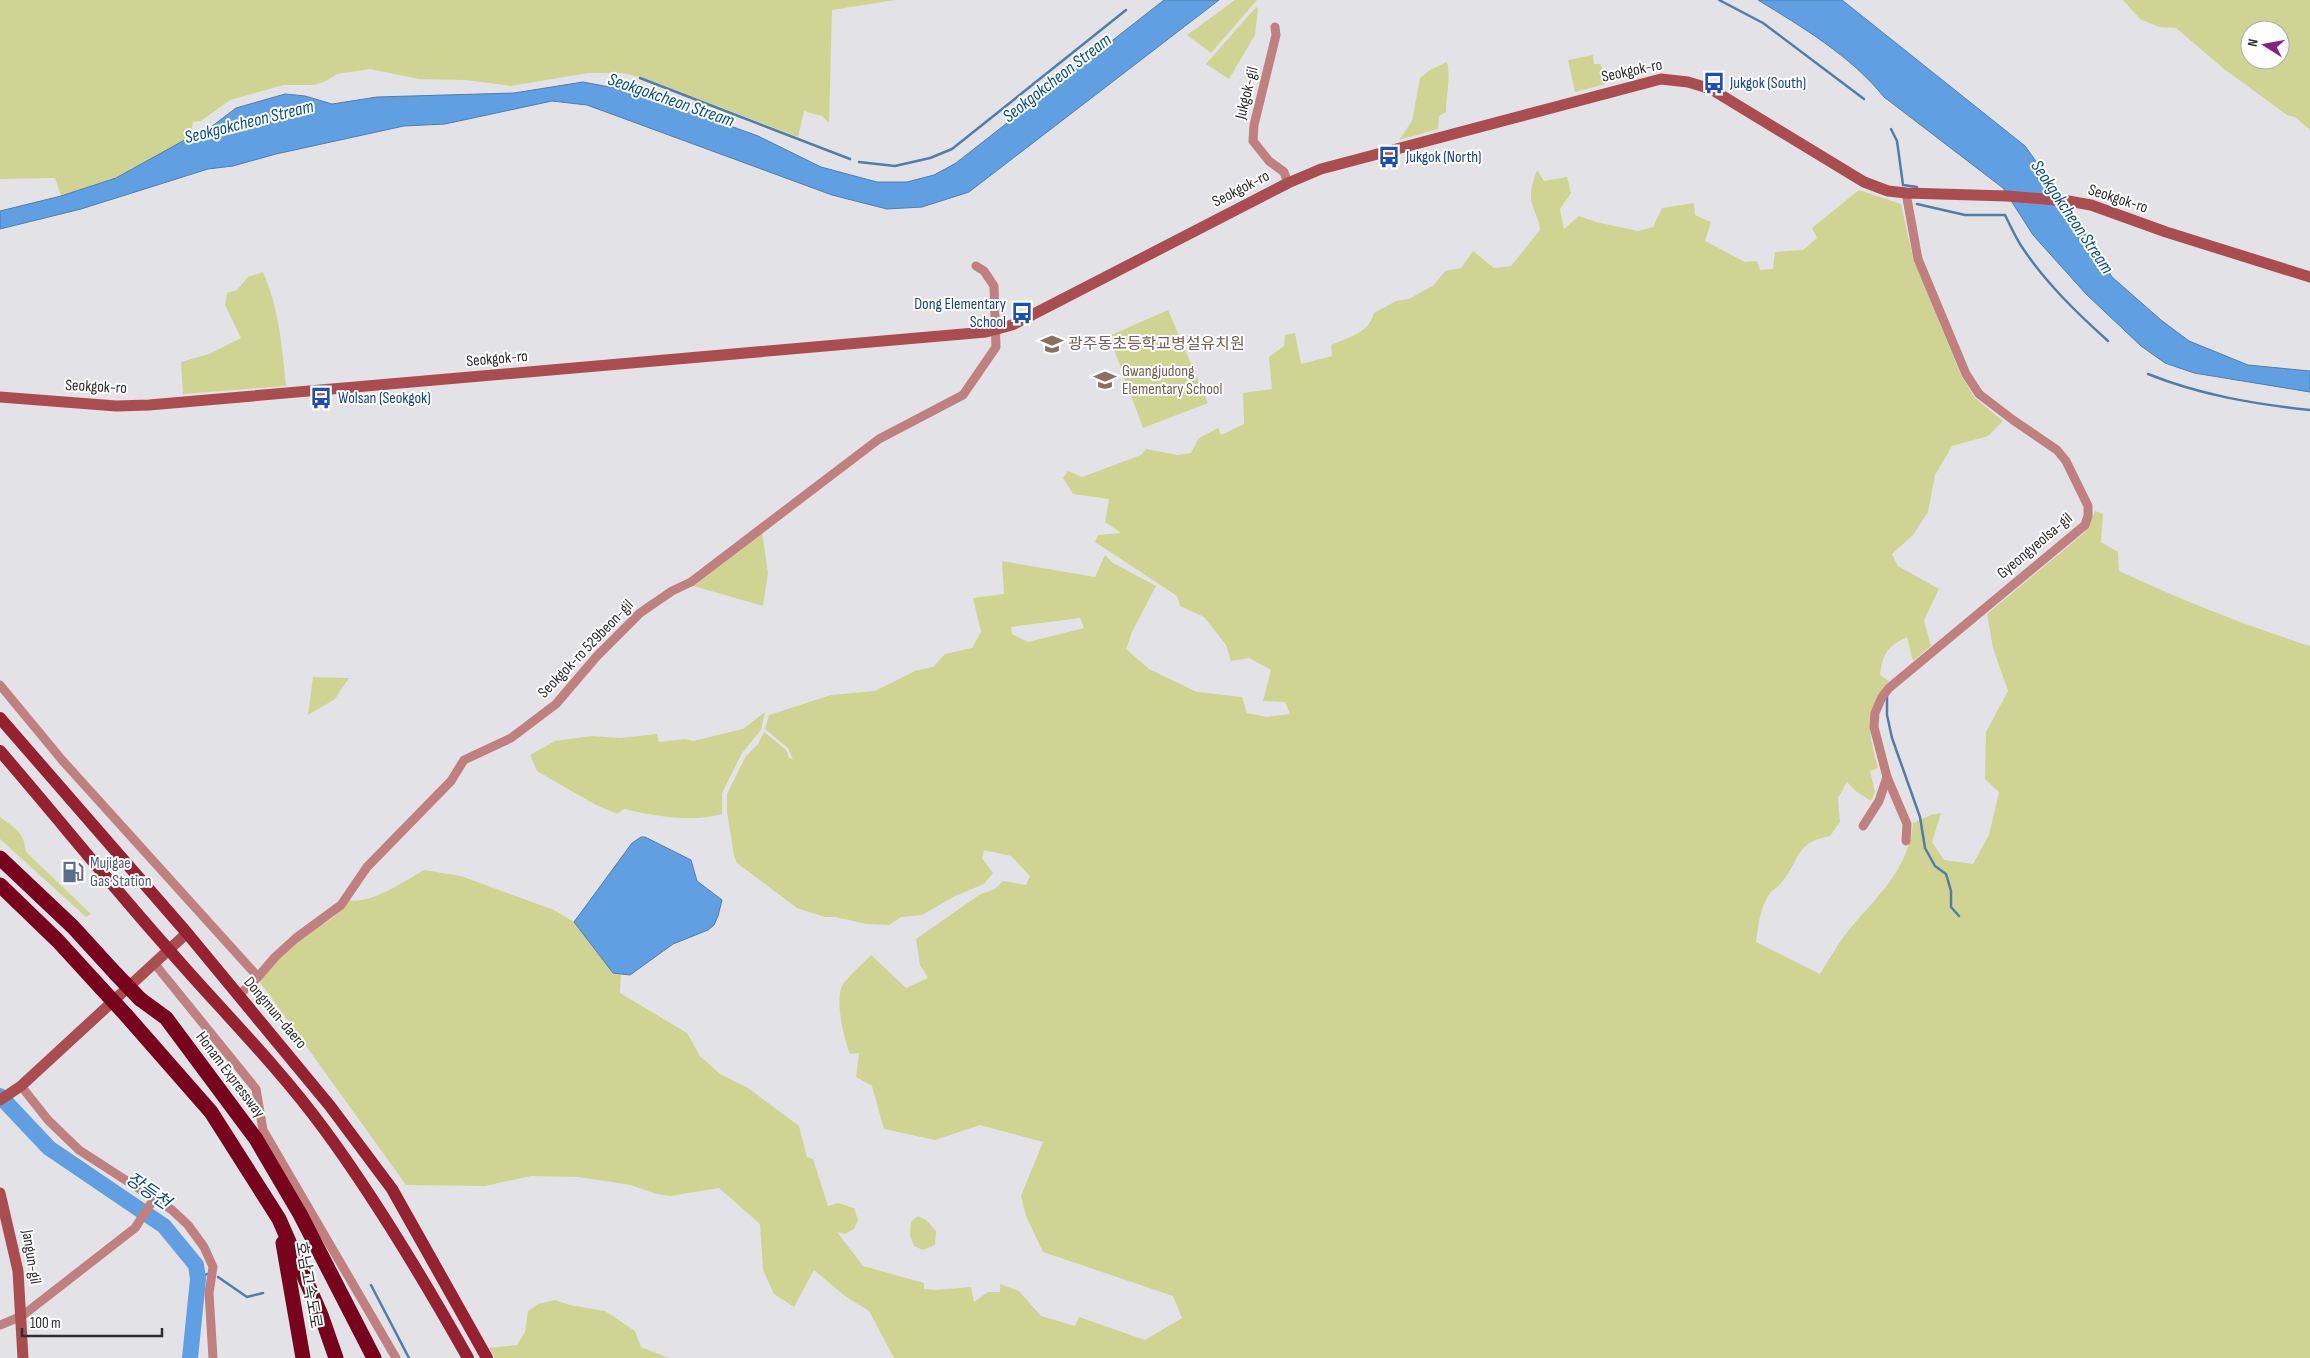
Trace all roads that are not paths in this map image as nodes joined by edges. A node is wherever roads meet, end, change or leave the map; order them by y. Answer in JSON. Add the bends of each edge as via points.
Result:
{"nodes":[{"id":1,"x":1275,"y":27,"type":"dead end"},
{"id":2,"x":1288,"y":183,"type":"junction"},
{"id":3,"x":1906,"y":193,"type":"junction"},
{"id":4,"x":976,"y":266,"type":"dead end"},
{"id":5,"x":2310,"y":278,"type":"edge"},
{"id":6,"x":996,"y":329,"type":"junction"},
{"id":7,"x":4,"y":398,"type":"edge"},
{"id":8,"x":0,"y":407,"type":"edge"},
{"id":9,"x":0,"y":685,"type":"edge"},
{"id":10,"x":0,"y":718,"type":"edge"},
{"id":11,"x":0,"y":751,"type":"edge"},
{"id":12,"x":1887,"y":777,"type":"junction"},
{"id":13,"x":1863,"y":826,"type":"dead end"},
{"id":14,"x":1906,"y":841,"type":"dead end"},
{"id":15,"x":0,"y":858,"type":"edge"},
{"id":16,"x":0,"y":885,"type":"edge"},
{"id":17,"x":188,"y":933,"type":"junction"},
{"id":18,"x":168,"y":950,"type":"junction"},
{"id":19,"x":154,"y":963,"type":"junction"},
{"id":20,"x":258,"y":978,"type":"junction"},
{"id":21,"x":239,"y":995,"type":"junction"},
{"id":22,"x":18,"y":1088,"type":"junction"},
{"id":23,"x":0,"y":1100,"type":"edge"},
{"id":24,"x":0,"y":1193,"type":"edge"},
{"id":25,"x":154,"y":1200,"type":"junction"},
{"id":26,"x":279,"y":1219,"type":"junction"},
{"id":27,"x":22,"y":1316,"type":"junction"},
{"id":28,"x":0,"y":1325,"type":"edge"},
{"id":29,"x":23,"y":1358,"type":"edge"},
{"id":30,"x":214,"y":1358,"type":"edge"},
{"id":31,"x":303,"y":1358,"type":"edge"},
{"id":32,"x":336,"y":1358,"type":"edge"},
{"id":33,"x":374,"y":1358,"type":"edge"},
{"id":34,"x":396,"y":1358,"type":"edge"},
{"id":35,"x":468,"y":1358,"type":"edge"},
{"id":36,"x":487,"y":1358,"type":"edge"}],
"edges":[{"from":1,"to":2,"type":"street","name":"Jukgok-gil","via":[[1253,141],[1269,161],[1284,172]]},
{"from":2,"to":3,"type":"street","name":"Seokgok-ro","via":[[1364,156],[1661,79],[1711,89],[1864,182],[1888,191]]},
{"from":2,"to":6,"type":"street","name":"Seokgok-ro","via":[[1024,319]]},
{"from":3,"to":5,"type":"street","name":"Seokgok-ro","via":[[2007,196],[2092,205]]},
{"from":3,"to":12,"type":"street","name":"Gyeongyeolsa-gil","via":[[1918,259],[1966,374],[1978,394],[2058,450],[2080,486],[2088,506],[2088,516],[2085,524],[1886,693],[1875,713],[1874,727]]},
{"from":4,"to":6,"type":"street","via":[[984,271],[994,286]]},
{"from":6,"to":7,"type":"street","name":"Seokgok-ro","via":[[973,334],[809,349],[148,405],[116,406]]},
{"from":6,"to":20,"type":"street","name":"Seokgok-ro 529beon-gil","via":[[996,347],[963,395],[879,439],[691,582],[640,613],[556,704],[511,738],[464,760],[451,781],[367,866],[342,905],[275,956]]},
{"from":7,"to":8,"type":"street"},
{"from":9,"to":20,"type":"street","via":[[62,760]]},
{"from":10,"to":17,"type":"main road","name":"Dongmun-daero"},
{"from":11,"to":18,"type":"main road"},
{"from":12,"to":13,"type":"street","via":[[1879,801]]},
{"from":12,"to":14,"type":"street","name":"Gyeongyeolsa-gil","via":[[1907,824]]},
{"from":15,"to":33,"type":"highway","name":"Honam Expressway","bridge":true,"via":[[73,927],[140,999],[166,1018],[256,1139],[300,1214]]},
{"from":16,"to":26,"type":"highway","bridge":true,"via":[[58,941],[211,1112]]},
{"from":17,"to":18,"type":"street"},
{"from":17,"to":21,"type":"main road","name":"Dongmun-daero"},
{"from":18,"to":19,"type":"street"},
{"from":18,"to":35,"type":"main road","via":[[323,1128],[415,1268]]},
{"from":19,"to":22,"type":"street"},
{"from":19,"to":34,"type":"street","via":[[256,1089],[263,1130]]},
{"from":20,"to":21,"type":"street","name":"Seokgok-ro 529beon-gil"},
{"from":21,"to":36,"type":"main road","name":"Dongmun-daero","via":[[330,1106],[392,1190]]},
{"from":22,"to":23,"type":"street"},
{"from":22,"to":25,"type":"street","via":[[79,1150]]},
{"from":24,"to":27,"type":"street","name":"Jangun-gil","via":[[18,1271]]},
{"from":25,"to":27,"type":"street","via":[[135,1228]]},
{"from":25,"to":30,"type":"street","via":[[188,1225],[210,1258],[213,1267],[209,1292]]},
{"from":26,"to":31,"type":"highway","name":"호남고속도로"},
{"from":26,"to":32,"type":"highway"},
{"from":27,"to":28,"type":"street"},
{"from":27,"to":29,"type":"street","name":"Jangun-gil"}]}
